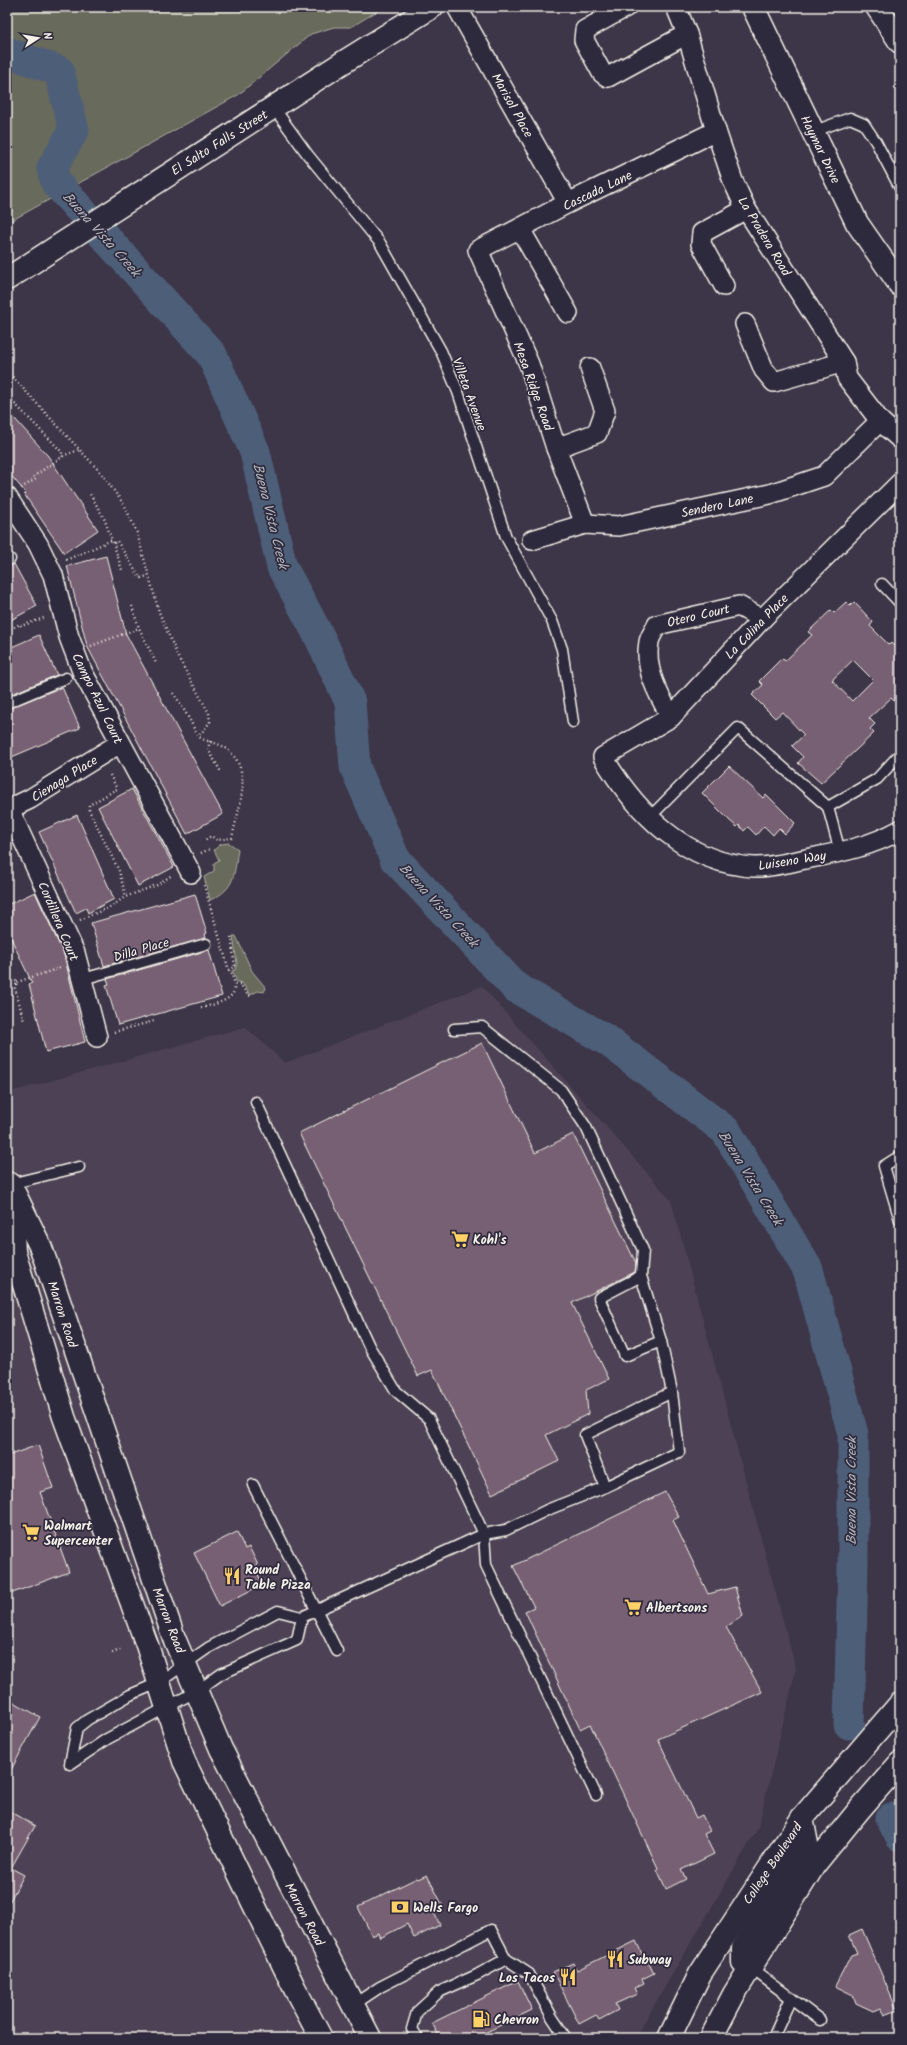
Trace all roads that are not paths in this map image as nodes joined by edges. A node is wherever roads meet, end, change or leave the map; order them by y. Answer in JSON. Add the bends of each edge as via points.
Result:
{"nodes":[{"id":1,"x":432,"y":7,"type":"edge"},
{"id":2,"x":457,"y":7,"type":"edge"},
{"id":3,"x":626,"y":7,"type":"edge"},
{"id":4,"x":676,"y":7,"type":"edge"},
{"id":5,"x":753,"y":7,"type":"edge"},
{"id":6,"x":877,"y":7,"type":"edge"},
{"id":7,"x":687,"y":34,"type":"junction"},
{"id":8,"x":900,"y":42,"type":"edge"},
{"id":9,"x":274,"y":108,"type":"junction"},
{"id":10,"x":716,"y":131,"type":"junction"},
{"id":11,"x":812,"y":132,"type":"junction"},
{"id":12,"x":900,"y":188,"type":"edge"},
{"id":13,"x":568,"y":203,"type":"junction"},
{"id":14,"x":746,"y":209,"type":"junction"},
{"id":15,"x":520,"y":228,"type":"junction"},
{"id":16,"x":478,"y":250,"type":"joint"},
{"id":17,"x":7,"y":279,"type":"edge"},
{"id":18,"x":900,"y":285,"type":"edge"},
{"id":19,"x":724,"y":286,"type":"dead end"},
{"id":20,"x":568,"y":313,"type":"dead end"},
{"id":21,"x":745,"y":324,"type":"dead end"},
{"id":22,"x":844,"y":362,"type":"junction"},
{"id":23,"x":590,"y":368,"type":"dead end"},
{"id":24,"x":880,"y":421,"type":"junction"},
{"id":25,"x":900,"y":439,"type":"edge"},
{"id":26,"x":556,"y":448,"type":"junction"},
{"id":27,"x":900,"y":483,"type":"edge"},
{"id":28,"x":12,"y":494,"type":"edge"},
{"id":29,"x":585,"y":524,"type":"junction"},
{"id":30,"x":532,"y":540,"type":"dead end"},
{"id":31,"x":882,"y":584,"type":"dead end"},
{"id":32,"x":900,"y":603,"type":"edge"},
{"id":33,"x":762,"y":619,"type":"junction"},
{"id":34,"x":74,"y":674,"type":"junction"},
{"id":35,"x":7,"y":703,"type":"edge"},
{"id":36,"x":671,"y":717,"type":"junction"},
{"id":37,"x":573,"y":722,"type":"dead end"},
{"id":38,"x":120,"y":743,"type":"junction"},
{"id":39,"x":900,"y":754,"type":"edge"},
{"id":40,"x":603,"y":757,"type":"joint"},
{"id":41,"x":828,"y":807,"type":"junction"},
{"id":42,"x":8,"y":810,"type":"edge"},
{"id":43,"x":649,"y":818,"type":"junction"},
{"id":44,"x":900,"y":830,"type":"edge"},
{"id":45,"x":840,"y":852,"type":"junction"},
{"id":46,"x":187,"y":868,"type":"road end"},
{"id":47,"x":206,"y":944,"type":"dead end"},
{"id":48,"x":83,"y":979,"type":"junction"},
{"id":49,"x":454,"y":1029,"type":"dead end"},
{"id":50,"x":103,"y":1035,"type":"road end"},
{"id":51,"x":256,"y":1102,"type":"dead end"},
{"id":52,"x":900,"y":1156,"type":"edge"},
{"id":53,"x":79,"y":1167,"type":"dead end"},
{"id":54,"x":9,"y":1178,"type":"edge"},
{"id":55,"x":900,"y":1220,"type":"edge"},
{"id":56,"x":641,"y":1276,"type":"junction"},
{"id":57,"x":661,"y":1341,"type":"junction"},
{"id":58,"x":672,"y":1392,"type":"junction"},
{"id":59,"x":253,"y":1485,"type":"dead end"},
{"id":60,"x":605,"y":1487,"type":"junction"},
{"id":61,"x":484,"y":1534,"type":"junction"},
{"id":62,"x":317,"y":1612,"type":"junction"},
{"id":63,"x":302,"y":1618,"type":"junction"},
{"id":64,"x":337,"y":1651,"type":"dead end"},
{"id":65,"x":186,"y":1663,"type":"junction"},
{"id":66,"x":158,"y":1683,"type":"junction"},
{"id":67,"x":197,"y":1691,"type":"junction"},
{"id":68,"x":900,"y":1704,"type":"edge"},
{"id":69,"x":166,"y":1708,"type":"junction"},
{"id":70,"x":900,"y":1763,"type":"edge"},
{"id":71,"x":596,"y":1795,"type":"dead end"},
{"id":72,"x":802,"y":1818,"type":"junction"},
{"id":73,"x":506,"y":1959,"type":"junction"},
{"id":74,"x":751,"y":1968,"type":"junction"},
{"id":75,"x":791,"y":1998,"type":"junction"},
{"id":76,"x":353,"y":2005,"type":"junction"},
{"id":77,"x":820,"y":2020,"type":"dead end"},
{"id":78,"x":321,"y":2038,"type":"edge"},
{"id":79,"x":370,"y":2038,"type":"edge"},
{"id":80,"x":418,"y":2038,"type":"edge"},
{"id":81,"x":566,"y":2038,"type":"edge"},
{"id":82,"x":669,"y":2038,"type":"edge"},
{"id":83,"x":711,"y":2038,"type":"edge"},
{"id":84,"x":773,"y":2038,"type":"edge"}],
"edges":[{"from":1,"to":9,"type":"main road","name":"El Salto Falls Street"},
{"from":2,"to":13,"type":"street","name":"Marisol Place"},
{"from":3,"to":7,"type":"street","via":[[585,30],[584,40],[602,73],[608,77]]},
{"from":4,"to":7,"type":"street","name":"La Pradera Road"},
{"from":5,"to":11,"type":"main road","name":"Haymar Drive"},
{"from":6,"to":8,"type":"main road"},
{"from":7,"to":10,"type":"street","name":"La Pradera Road"},
{"from":9,"to":17,"type":"main road","name":"El Salto Falls Street"},
{"from":9,"to":37,"type":"lane","name":"Villeta Avenue","via":[[308,155],[380,243],[441,351],[458,392],[506,537],[554,628],[562,649]]},
{"from":10,"to":13,"type":"street","name":"Cascada Lane"},
{"from":10,"to":14,"type":"street","name":"La Pradera Road"},
{"from":11,"to":12,"type":"lane","via":[[850,118],[864,124]]},
{"from":11,"to":18,"type":"main road","name":"Haymar Drive","via":[[857,222]]},
{"from":13,"to":15,"type":"street","name":"Cascada Lane"},
{"from":14,"to":19,"type":"street","via":[[702,233],[701,244]]},
{"from":14,"to":22,"type":"street","name":"La Pradera Road"},
{"from":15,"to":16,"type":"street","name":"Cascada Lane"},
{"from":15,"to":20,"type":"street"},
{"from":16,"to":26,"type":"street","name":"Mesa Ridge Road","via":[[529,364]]},
{"from":21,"to":22,"type":"street","via":[[764,370],[774,382]]},
{"from":22,"to":24,"type":"street","name":"La Pradera Road","via":[[847,378]]},
{"from":23,"to":26,"type":"street","via":[[605,411],[598,434]]},
{"from":24,"to":25,"type":"street","name":"La Pradera Road"},
{"from":24,"to":29,"type":"street","name":"Sendero Lane","via":[[824,476],[770,494],[619,526]]},
{"from":26,"to":29,"type":"street","name":"Mesa Ridge Road"},
{"from":27,"to":33,"type":"street","name":"La Colina Place"},
{"from":28,"to":34,"type":"street","name":"Campo Azul Court","via":[[35,546],[53,575],[69,637]]},
{"from":29,"to":30,"type":"street","name":"Sendero Lane"},
{"from":31,"to":32,"type":"lane"},
{"from":33,"to":36,"type":"street","name":"La Colina Place"},
{"from":33,"to":36,"type":"street","name":"Otero Court","via":[[739,606],[657,625],[649,641],[649,672]]},
{"from":34,"to":35,"type":"lane"},
{"from":34,"to":38,"type":"street","name":"Campo Azul Court"},
{"from":36,"to":40,"type":"street","name":"La Colina Place"},
{"from":38,"to":42,"type":"street","name":"Cienaga Place"},
{"from":38,"to":46,"type":"street","name":"Campo Azul Court"},
{"from":39,"to":41,"type":"lane","via":[[877,779]]},
{"from":40,"to":43,"type":"street","name":"Luiseno Way","via":[[619,784]]},
{"from":41,"to":43,"type":"lane","via":[[738,728]]},
{"from":41,"to":45,"type":"lane"},
{"from":42,"to":48,"type":"street","name":"Cordillera Court"},
{"from":43,"to":45,"type":"street","name":"Luiseno Way","via":[[679,843],[719,862],[755,867]]},
{"from":44,"to":45,"type":"street","name":"Luiseno Way","via":[[881,841]]},
{"from":47,"to":48,"type":"lane","name":"Dilla Place"},
{"from":48,"to":50,"type":"street","name":"Cordillera Court"},
{"from":49,"to":56,"type":"lane","via":[[482,1027],[561,1090],[586,1126],[643,1250]]},
{"from":51,"to":61,"type":"lane","via":[[369,1346],[396,1391],[429,1419]]},
{"from":52,"to":55,"type":"lane","via":[[884,1166]]},
{"from":53,"to":54,"type":"lane"},
{"from":54,"to":65,"type":"main road","name":"Marron Road","via":[[41,1248],[174,1638]]},
{"from":54,"to":66,"type":"main road","via":[[16,1259],[64,1417],[147,1645]]},
{"from":56,"to":57,"type":"lane"},
{"from":56,"to":57,"type":"lane","via":[[599,1298],[625,1356]]},
{"from":57,"to":58,"type":"lane"},
{"from":58,"to":60,"type":"lane","via":[[679,1452]]},
{"from":58,"to":60,"type":"lane","via":[[585,1435]]},
{"from":59,"to":62,"type":"lane"},
{"from":60,"to":61,"type":"lane","via":[[547,1510],[506,1530]]},
{"from":61,"to":62,"type":"lane"},
{"from":61,"to":71,"type":"lane","via":[[486,1565]]},
{"from":62,"to":63,"type":"lane"},
{"from":62,"to":64,"type":"lane"},
{"from":63,"to":65,"type":"lane","via":[[278,1611],[208,1648]]},
{"from":63,"to":67,"type":"lane","via":[[297,1640],[221,1674]]},
{"from":65,"to":66,"type":"lane"},
{"from":65,"to":67,"type":"main road","name":"Marron Road"},
{"from":66,"to":69,"type":"main road"},
{"from":66,"to":69,"type":"lane","via":[[130,1695],[77,1728],[70,1764],[107,1739]]},
{"from":67,"to":69,"type":"lane"},
{"from":67,"to":76,"type":"main road","name":"Marron Road","via":[[220,1749]]},
{"from":68,"to":72,"type":"main road","name":"College Boulevard"},
{"from":69,"to":78,"type":"main road","via":[[187,1768]]},
{"from":70,"to":74,"type":"main road","via":[[815,1864]]},
{"from":72,"to":74,"type":"main road","via":[[807,1844],[743,1948],[743,1962]]},
{"from":72,"to":82,"type":"main road","name":"College Boulevard","via":[[700,1974]]},
{"from":73,"to":76,"type":"lane","via":[[491,1930],[380,1987]]},
{"from":73,"to":80,"type":"lane","via":[[439,1992],[417,2012],[412,2029]]},
{"from":73,"to":81,"type":"lane","via":[[529,1974]]},
{"from":74,"to":75,"type":"lane"},
{"from":74,"to":83,"type":"main road"},
{"from":75,"to":77,"type":"lane"},
{"from":75,"to":84,"type":"lane"},
{"from":76,"to":79,"type":"main road","name":"Marron Road"}]}
